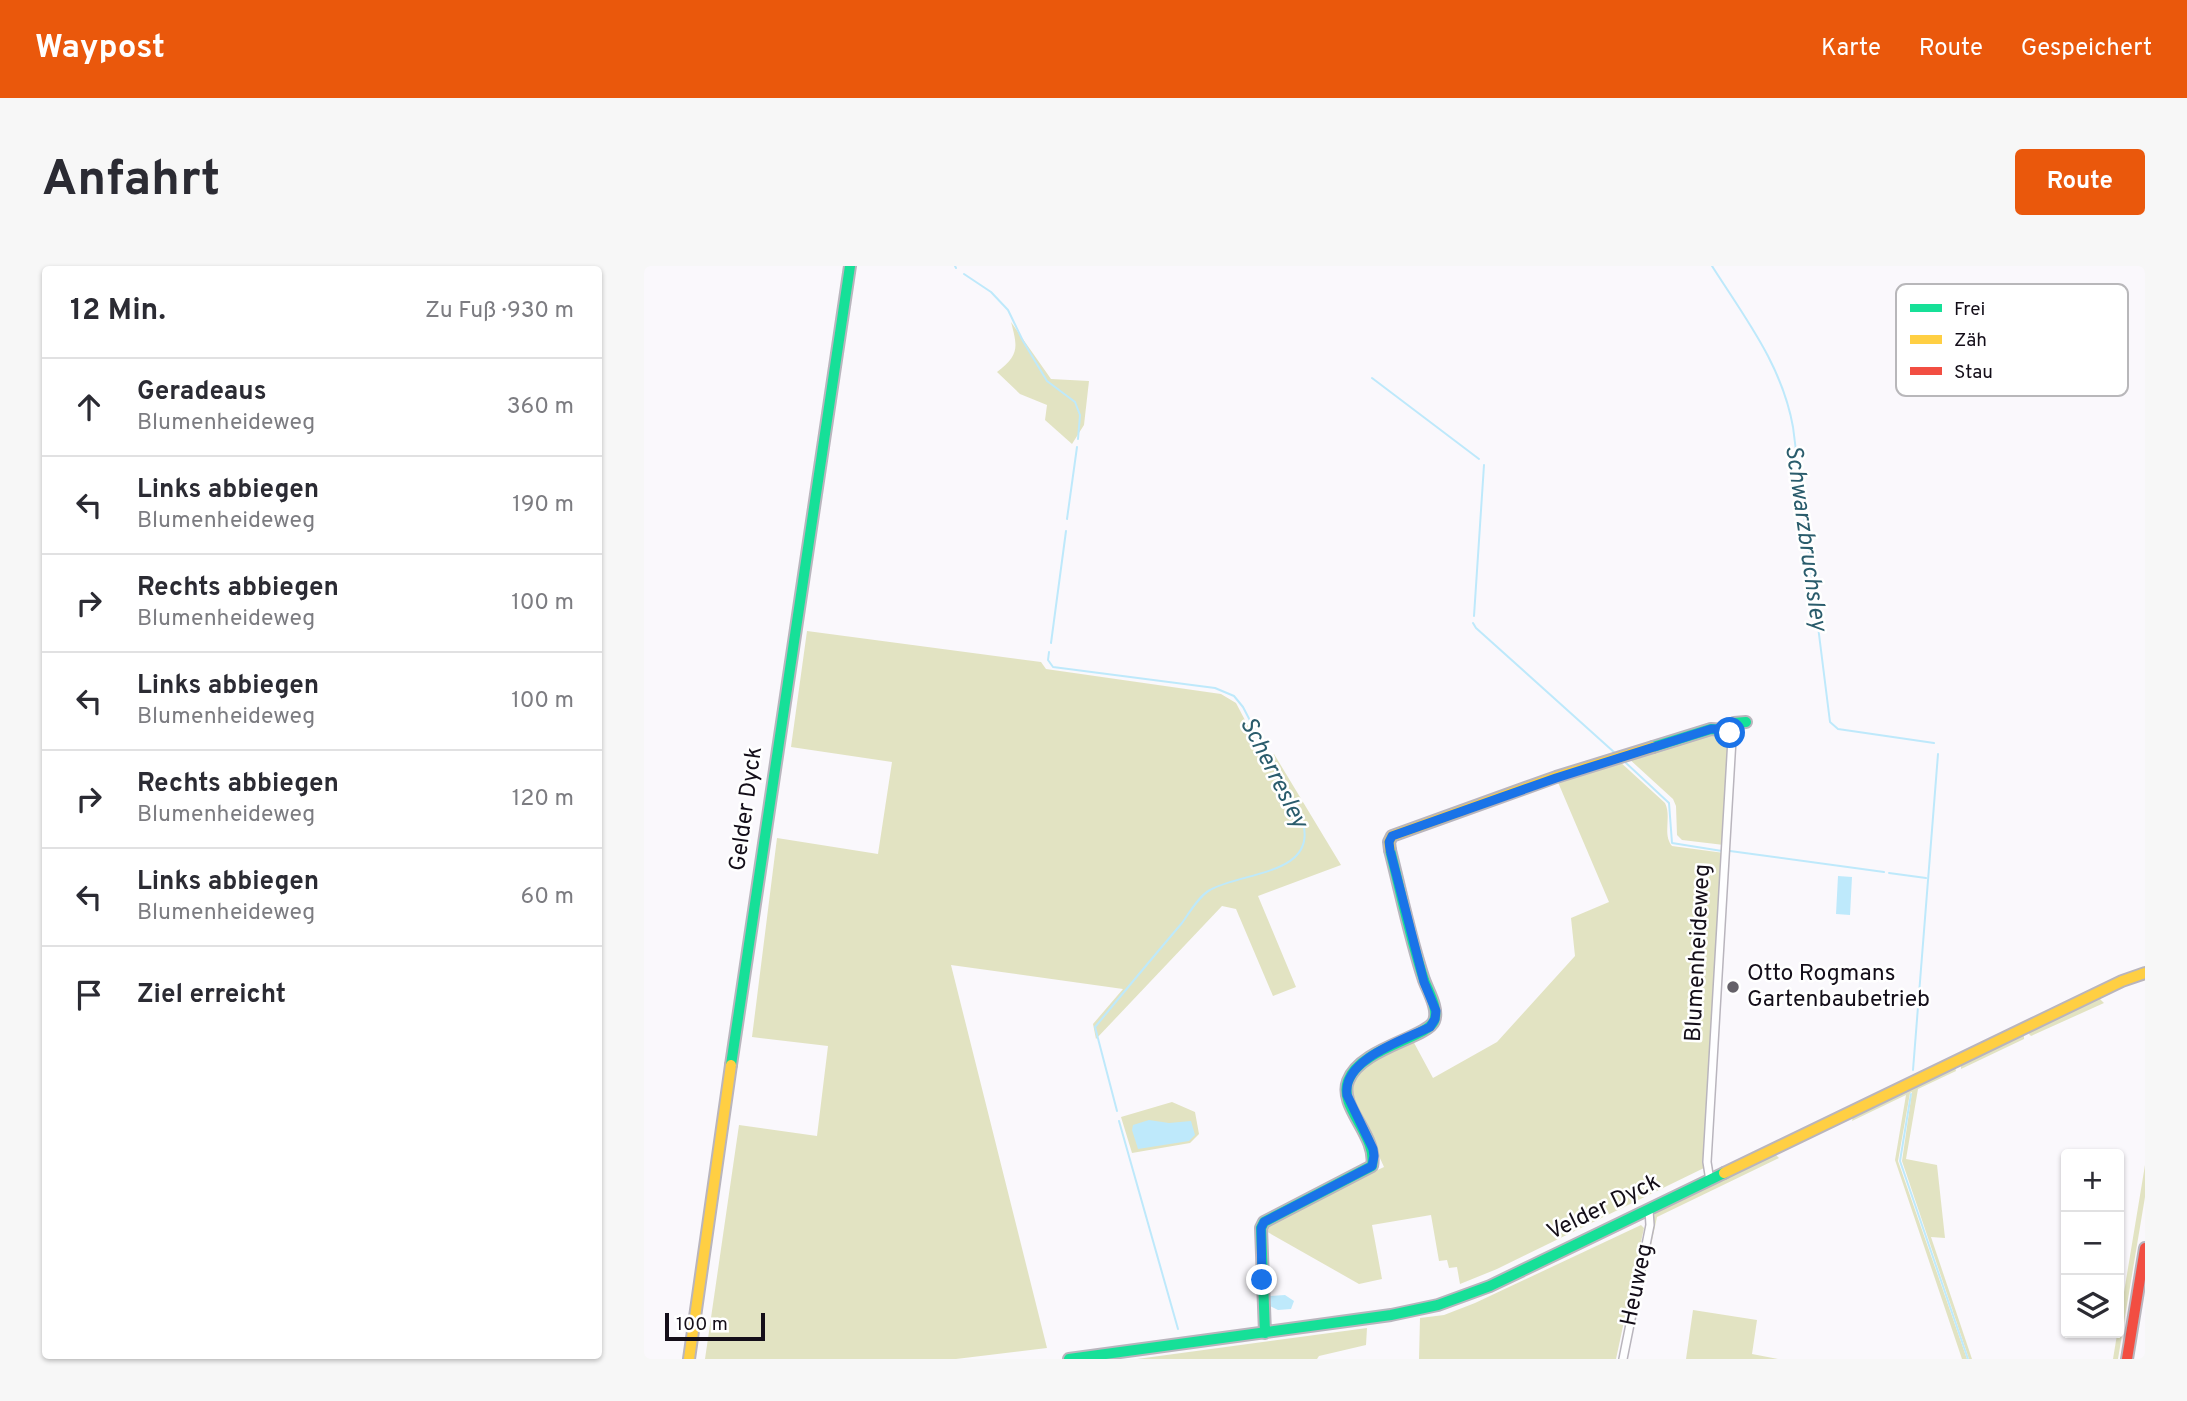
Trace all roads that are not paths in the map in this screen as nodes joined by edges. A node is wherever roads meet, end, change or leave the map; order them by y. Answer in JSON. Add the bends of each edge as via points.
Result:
{"nodes":[{"id":1,"x":850,"y":266,"type":"edge"},
{"id":2,"x":1746,"y":722,"type":"dead end"},
{"id":3,"x":1726,"y":730,"type":"junction"},
{"id":4,"x":2145,"y":965,"type":"edge"},
{"id":5,"x":2145,"y":973,"type":"edge"},
{"id":6,"x":2122,"y":981,"type":"junction"},
{"id":7,"x":1710,"y":1181,"type":"junction"},
{"id":8,"x":1649,"y":1210,"type":"junction"},
{"id":9,"x":2145,"y":1248,"type":"edge"},
{"id":10,"x":1265,"y":1333,"type":"junction"},
{"id":11,"x":689,"y":1359,"type":"edge"},
{"id":12,"x":1069,"y":1359,"type":"edge"},
{"id":13,"x":1623,"y":1359,"type":"edge"},
{"id":14,"x":2127,"y":1359,"type":"edge"}],
"edges":[{"from":1,"to":11,"type":"main road","name":"Gelder Dyck"},
{"from":2,"to":3,"type":"main road","via":[[1734,723]]},
{"from":3,"to":7,"type":"street","name":"Blumenheideweg","via":[[1732,752],[1707,1161]]},
{"from":3,"to":10,"type":"main road","via":[[1711,729],[1556,778],[1392,836],[1390,850],[1435,1019],[1430,1027],[1368,1057],[1348,1081],[1347,1095],[1373,1149],[1372,1166],[1264,1222]]},
{"from":4,"to":6,"type":"main road","name":"Velder Dyck"},
{"from":5,"to":6,"type":"main road","name":"Velder Dyck"},
{"from":6,"to":7,"type":"main road","name":"Velder Dyck"},
{"from":7,"to":8,"type":"main road","name":"Velder Dyck"},
{"from":8,"to":10,"type":"main road","name":"Velder Dyck","via":[[1490,1286],[1438,1305]]},
{"from":8,"to":13,"type":"street","name":"Heuweg","via":[[1650,1225]]},
{"from":9,"to":14,"type":"main road"},
{"from":10,"to":12,"type":"main road","name":"Velder Dyck"}]}
